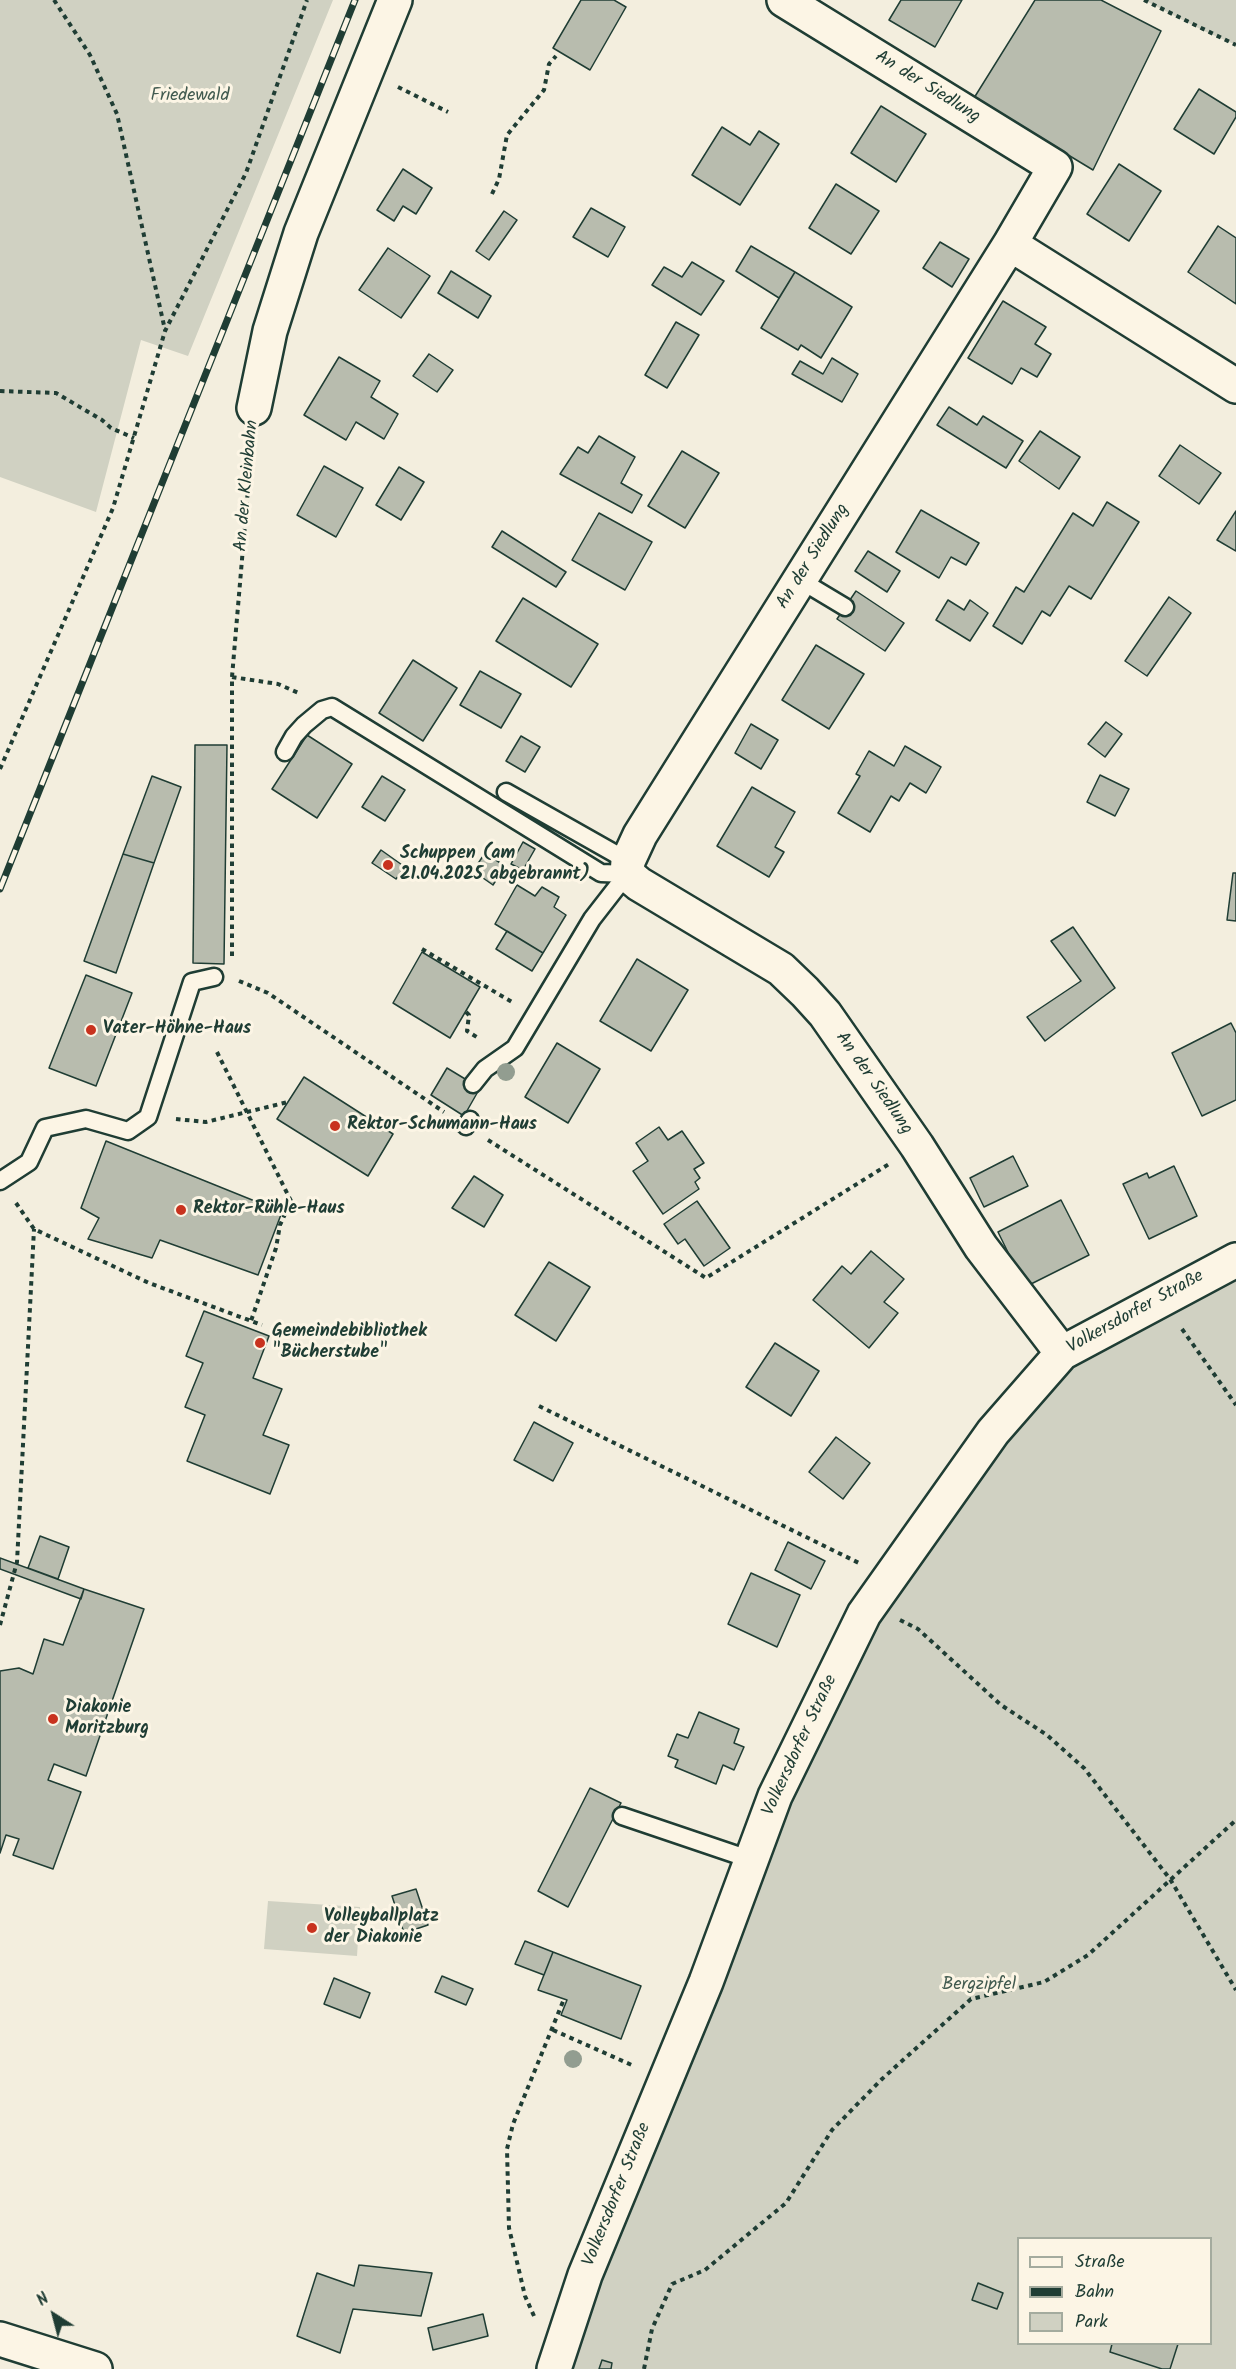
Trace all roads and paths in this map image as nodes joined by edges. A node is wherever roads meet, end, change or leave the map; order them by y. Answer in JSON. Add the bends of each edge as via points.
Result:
{"nodes":[{"id":1,"x":54,"y":0,"type":"edge"},
{"id":2,"x":307,"y":0,"type":"edge"},
{"id":3,"x":395,"y":0,"type":"edge"},
{"id":4,"x":784,"y":0,"type":"edge"},
{"id":5,"x":1144,"y":0,"type":"edge"},
{"id":6,"x":1236,"y":45,"type":"edge"},
{"id":7,"x":374,"y":51,"type":"junction"},
{"id":8,"x":555,"y":56,"type":"dead end"},
{"id":9,"x":448,"y":112,"type":"dead end"},
{"id":10,"x":492,"y":194,"type":"dead end"},
{"id":11,"x":1010,"y":244,"type":"junction"},
{"id":12,"x":165,"y":331,"type":"junction"},
{"id":13,"x":1236,"y":386,"type":"edge"},
{"id":14,"x":0,"y":391,"type":"edge"},
{"id":15,"x":254,"y":408,"type":"joint"},
{"id":16,"x":134,"y":438,"type":"junction"},
{"id":17,"x":800,"y":580,"type":"junction"},
{"id":18,"x":845,"y":607,"type":"dead end"},
{"id":19,"x":232,"y":676,"type":"junction"},
{"id":20,"x":332,"y":708,"type":"junction"},
{"id":21,"x":285,"y":752,"type":"dead end"},
{"id":22,"x":0,"y":769,"type":"edge"},
{"id":23,"x":506,"y":792,"type":"dead end"},
{"id":24,"x":627,"y":867,"type":"junction"},
{"id":25,"x":422,"y":949,"type":"dead end"},
{"id":26,"x":214,"y":977,"type":"joint"},
{"id":27,"x":465,"y":1012,"type":"dead end"},
{"id":28,"x":535,"y":1016,"type":"junction"},
{"id":29,"x":470,"y":1034,"type":"dead end"},
{"id":30,"x":217,"y":1052,"type":"dead end"},
{"id":31,"x":473,"y":1084,"type":"dead end"},
{"id":32,"x":288,"y":1102,"type":"dead end"},
{"id":33,"x":247,"y":1112,"type":"junction"},
{"id":34,"x":148,"y":1117,"type":"junction"},
{"id":35,"x":917,"y":1146,"type":"junction"},
{"id":36,"x":0,"y":1181,"type":"edge"},
{"id":37,"x":1236,"y":1260,"type":"edge"},
{"id":38,"x":706,"y":1278,"type":"dead end"},
{"id":39,"x":1158,"y":1301,"type":"junction"},
{"id":40,"x":251,"y":1321,"type":"junction"},
{"id":41,"x":262,"y":1325,"type":"dead end"},
{"id":42,"x":1062,"y":1353,"type":"junction"},
{"id":43,"x":1236,"y":1405,"type":"edge"},
{"id":44,"x":539,"y":1406,"type":"dead end"},
{"id":45,"x":888,"y":1577,"type":"junction"},
{"id":46,"x":870,"y":1605,"type":"junction"},
{"id":47,"x":0,"y":1625,"type":"edge"},
{"id":48,"x":622,"y":1816,"type":"dead end"},
{"id":49,"x":1236,"y":1820,"type":"edge"},
{"id":50,"x":752,"y":1860,"type":"junction"},
{"id":51,"x":1170,"y":1879,"type":"junction"},
{"id":52,"x":1236,"y":1990,"type":"edge"},
{"id":53,"x":564,"y":1999,"type":"dead end"},
{"id":54,"x":553,"y":2030,"type":"junction"},
{"id":55,"x":665,"y":2081,"type":"junction"},
{"id":56,"x":534,"y":2316,"type":"dead end"},
{"id":57,"x":0,"y":2339,"type":"edge"},
{"id":58,"x":95,"y":2369,"type":"edge"},
{"id":59,"x":554,"y":2369,"type":"edge"},
{"id":60,"x":644,"y":2369,"type":"edge"}],
"edges":[{"from":1,"to":12,"type":"path","via":[[90,55],[117,114]]},
{"from":2,"to":12,"type":"path","via":[[246,173]]},
{"from":3,"to":7,"type":"street","name":"An der Kleinbahn"},
{"from":4,"to":11,"type":"street","name":"An der Siedlung","via":[[1055,167]]},
{"from":5,"to":6,"type":"path"},
{"from":7,"to":9,"type":"path","via":[[398,87]]},
{"from":7,"to":15,"type":"street","name":"An der Kleinbahn","via":[[301,233],[270,332]]},
{"from":8,"to":10,"type":"path","via":[[549,64],[544,90],[507,135],[499,179]]},
{"from":11,"to":13,"type":"street"},
{"from":11,"to":17,"type":"street","name":"An der Siedlung"},
{"from":12,"to":16,"type":"path"},
{"from":14,"to":16,"type":"path","via":[[56,393]]},
{"from":15,"to":19,"type":"path","name":"An der Kleinbahn"},
{"from":16,"to":22,"type":"path","via":[[113,508]]},
{"from":17,"to":18,"type":"lane"},
{"from":17,"to":24,"type":"street","name":"An der Siedlung","via":[[640,836]]},
{"from":19,"to":20,"type":"path","via":[[278,684]]},
{"from":19,"to":26,"type":"path","name":"An der Kleinbahn","via":[[232,978]]},
{"from":20,"to":21,"type":"lane","via":[[322,710],[304,725]]},
{"from":20,"to":24,"type":"lane","name":"An der Siedlung","via":[[601,873]]},
{"from":23,"to":24,"type":"lane"},
{"from":24,"to":28,"type":"lane"},
{"from":24,"to":35,"type":"street","name":"An der Siedlung","via":[[639,884],[782,969],[825,1014]]},
{"from":25,"to":28,"type":"path"},
{"from":26,"to":34,"type":"lane","via":[[192,982]]},
{"from":27,"to":29,"type":"path","via":[[469,1015]]},
{"from":28,"to":31,"type":"lane","via":[[511,1053],[485,1069]]},
{"from":30,"to":33,"type":"path"},
{"from":32,"to":33,"type":"path"},
{"from":33,"to":34,"type":"path","via":[[206,1122]]},
{"from":33,"to":40,"type":"path","via":[[291,1201]]},
{"from":34,"to":36,"type":"lane","via":[[128,1131],[86,1119],[45,1128],[29,1162]]},
{"from":35,"to":38,"type":"path"},
{"from":35,"to":42,"type":"street","name":"An der Siedlung","via":[[981,1247]]},
{"from":37,"to":39,"type":"street","name":"Volkersdorfer Straße"},
{"from":39,"to":42,"type":"street","name":"Volkersdorfer Straße"},
{"from":39,"to":43,"type":"path"},
{"from":40,"to":41,"type":"path"},
{"from":40,"to":47,"type":"path","via":[[149,1283],[34,1228],[17,1562]]},
{"from":42,"to":45,"type":"street","name":"Volkersdorfer Straße","via":[[993,1432]]},
{"from":44,"to":45,"type":"path"},
{"from":45,"to":46,"type":"street","name":"Volkersdorfer Straße"},
{"from":46,"to":50,"type":"street","name":"Volkersdorfer Straße","via":[[776,1796]]},
{"from":46,"to":51,"type":"path","via":[[918,1629],[1001,1706],[1047,1735],[1084,1768]]},
{"from":48,"to":50,"type":"lane"},
{"from":49,"to":51,"type":"path"},
{"from":50,"to":55,"type":"street","name":"Volkersdorfer Straße"},
{"from":51,"to":52,"type":"path"},
{"from":51,"to":60,"type":"path","via":[[1088,1955],[1044,1982],[971,1999],[882,2079],[832,2130],[786,2203],[705,2270],[672,2284],[652,2329]]},
{"from":53,"to":54,"type":"path"},
{"from":54,"to":55,"type":"path"},
{"from":54,"to":56,"type":"path","via":[[513,2124],[507,2149],[508,2228]]},
{"from":55,"to":59,"type":"street","name":"Volkersdorfer Straße","via":[[585,2275]]},
{"from":57,"to":58,"type":"street"}]}
